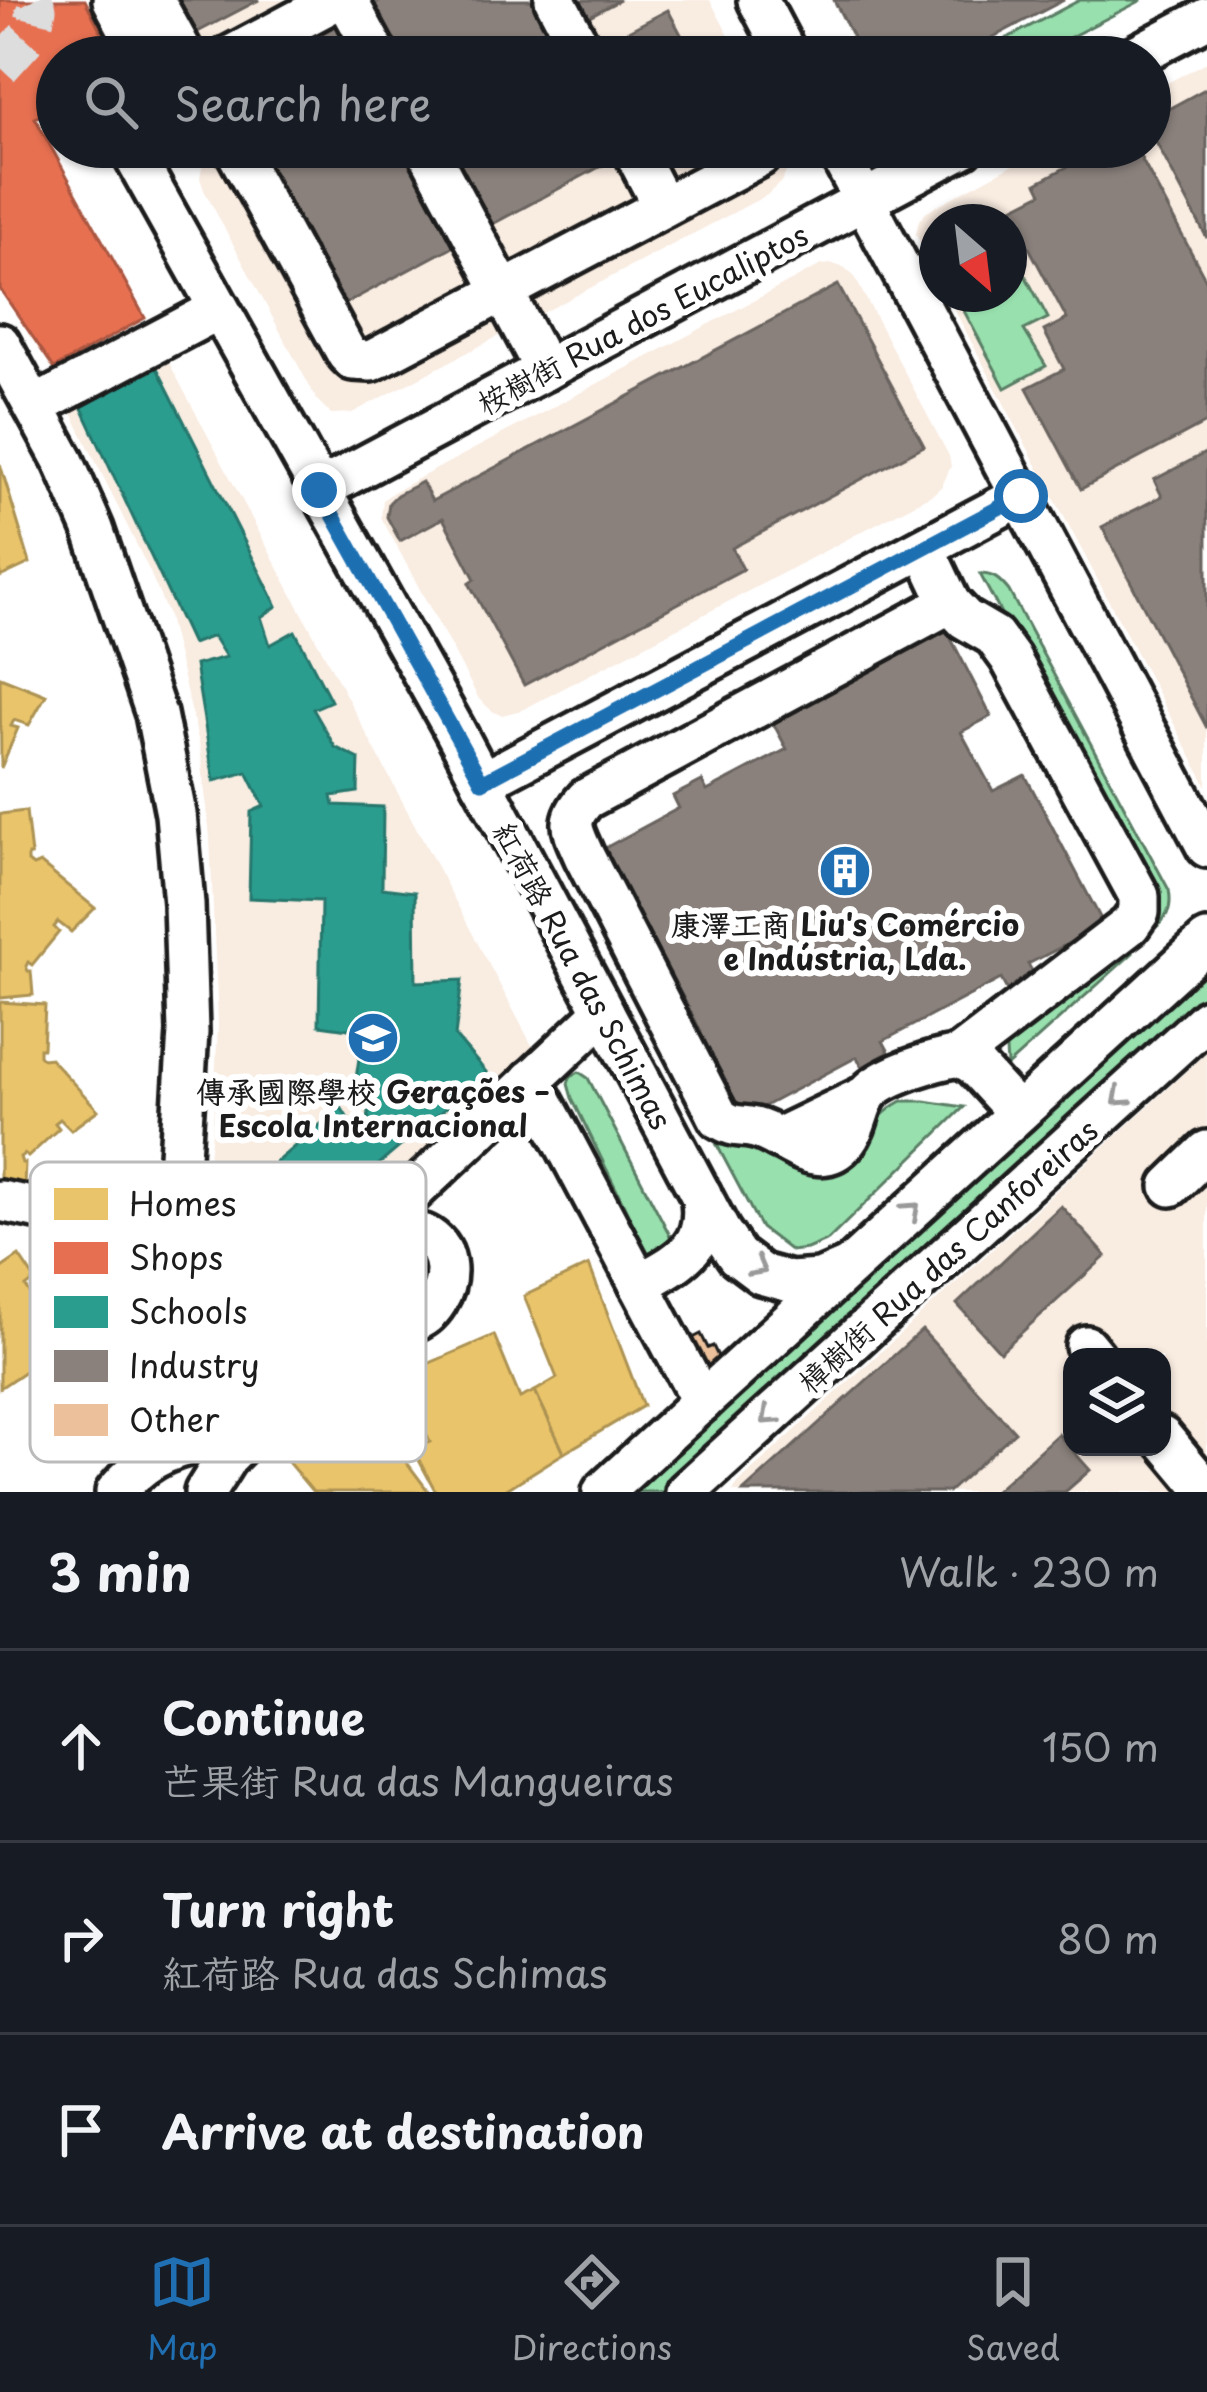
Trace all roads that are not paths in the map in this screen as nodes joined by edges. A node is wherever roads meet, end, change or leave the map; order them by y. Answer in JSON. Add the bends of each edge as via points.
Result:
{"nodes":[{"id":1,"x":113,"y":0,"type":"edge"},
{"id":2,"x":154,"y":0,"type":"edge"},
{"id":3,"x":336,"y":0,"type":"edge"},
{"id":4,"x":347,"y":0,"type":"edge"},
{"id":5,"x":555,"y":0,"type":"edge"},
{"id":6,"x":758,"y":0,"type":"edge"},
{"id":7,"x":1207,"y":18,"type":"edge"},
{"id":8,"x":132,"y":36,"type":"edge"},
{"id":9,"x":174,"y":36,"type":"edge"},
{"id":10,"x":268,"y":36,"type":"edge"},
{"id":11,"x":367,"y":36,"type":"edge"},
{"id":12,"x":574,"y":36,"type":"edge"},
{"id":13,"x":777,"y":36,"type":"edge"},
{"id":14,"x":1171,"y":37,"type":"edge"},
{"id":15,"x":141,"y":168,"type":"edge"},
{"id":16,"x":245,"y":168,"type":"edge"},
{"id":17,"x":437,"y":168,"type":"edge"},
{"id":18,"x":643,"y":168,"type":"edge"},
{"id":19,"x":737,"y":168,"type":"edge"},
{"id":20,"x":847,"y":168,"type":"edge"},
{"id":21,"x":924,"y":168,"type":"edge"},
{"id":22,"x":864,"y":200,"type":"junction"},
{"id":23,"x":664,"y":206,"type":"junction"},
{"id":24,"x":502,"y":292,"type":"junction"},
{"id":25,"x":218,"y":309,"type":"junction"},
{"id":26,"x":0,"y":344,"type":"edge"},
{"id":27,"x":545,"y":370,"type":"junction"},
{"id":28,"x":35,"y":406,"type":"junction"},
{"id":29,"x":319,"y":490,"type":"junction"},
{"id":30,"x":1021,"y":496,"type":"junction"},
{"id":31,"x":924,"y":548,"type":"junction"},
{"id":32,"x":950,"y":603,"type":"junction"},
{"id":33,"x":482,"y":782,"type":"junction"},
{"id":34,"x":1207,"y":847,"type":"edge"},
{"id":35,"x":1207,"y":941,"type":"edge"},
{"id":36,"x":604,"y":1012,"type":"junction"},
{"id":37,"x":1207,"y":1019,"type":"edge"},
{"id":38,"x":958,"y":1056,"type":"junction"},
{"id":39,"x":531,"y":1080,"type":"junction"},
{"id":40,"x":1018,"y":1113,"type":"junction"},
{"id":41,"x":1207,"y":1151,"type":"edge"},
{"id":42,"x":179,"y":1162,"type":"edge"},
{"id":43,"x":426,"y":1179,"type":"edge"},
{"id":44,"x":1171,"y":1186,"type":"dead end"},
{"id":45,"x":701,"y":1194,"type":"junction"},
{"id":46,"x":0,"y":1202,"type":"edge"},
{"id":47,"x":30,"y":1208,"type":"edge"},
{"id":48,"x":848,"y":1268,"type":"junction"},
{"id":49,"x":639,"y":1284,"type":"junction"},
{"id":50,"x":702,"y":1402,"type":"junction"},
{"id":51,"x":1171,"y":1448,"type":"edge"},
{"id":52,"x":147,"y":1462,"type":"edge"},
{"id":53,"x":1207,"y":1491,"type":"edge"},
{"id":54,"x":116,"y":1492,"type":"edge"},
{"id":55,"x":603,"y":1492,"type":"edge"},
{"id":56,"x":687,"y":1492,"type":"edge"}],
"edges":[{"from":1,"to":8,"type":"street"},
{"from":2,"to":9,"type":"street"},
{"from":3,"to":10,"type":"street"},
{"from":4,"to":11,"type":"street"},
{"from":5,"to":12,"type":"street"},
{"from":6,"to":13,"type":"street"},
{"from":7,"to":14,"type":"street"},
{"from":15,"to":25,"type":"street","name":"紅荷路 Rua das Schimas"},
{"from":16,"to":24,"type":"street","via":[[352,360],[371,361]]},
{"from":17,"to":24,"type":"street"},
{"from":18,"to":23,"type":"street"},
{"from":19,"to":23,"type":"street"},
{"from":20,"to":22,"type":"street"},
{"from":21,"to":22,"type":"street","name":"桉樹街 Rua dos Eucaliptos"},
{"from":22,"to":27,"type":"street","name":"桉樹街 Rua dos Eucaliptos"},
{"from":22,"to":30,"type":"street"},
{"from":23,"to":24,"type":"street"},
{"from":24,"to":27,"type":"street"},
{"from":25,"to":28,"type":"street"},
{"from":25,"to":29,"type":"street","name":"紅荷路 Rua das Schimas"},
{"from":26,"to":28,"type":"street"},
{"from":27,"to":29,"type":"street","name":"桉樹街 Rua dos Eucaliptos"},
{"from":28,"to":42,"type":"street","via":[[93,529],[156,714],[176,814],[188,1032]]},
{"from":29,"to":33,"type":"street","name":"紅荷路 Rua das Schimas"},
{"from":30,"to":31,"type":"street"},
{"from":30,"to":34,"type":"street"},
{"from":31,"to":32,"type":"street"},
{"from":31,"to":33,"type":"street"},
{"from":32,"to":38,"type":"street","via":[[1010,658],[1139,896],[1130,925]]},
{"from":32,"to":38,"type":"street","via":[[586,799],[571,826],[719,1118],[778,1138],[876,1085]]},
{"from":33,"to":36,"type":"street","name":"紅荷路 Rua das Schimas"},
{"from":35,"to":40,"type":"street","name":"樟樹街 Rua das Canforeiras"},
{"from":36,"to":39,"type":"street"},
{"from":36,"to":45,"type":"street","name":"紅荷路 Rua das Schimas"},
{"from":37,"to":56,"type":"street","name":"樟樹街 Rua das Canforeiras","one_way":true},
{"from":38,"to":40,"type":"street"},
{"from":39,"to":43,"type":"street"},
{"from":39,"to":49,"type":"street"},
{"from":48,"to":40,"type":"street","name":"樟樹街 Rua das Canforeiras","one_way":true},
{"from":41,"to":44,"type":"street"},
{"from":45,"to":48,"type":"street","name":"紅荷路 Rua das Schimas","one_way":true,"via":[[737,1256],[761,1274],[820,1280]]},
{"from":45,"to":49,"type":"street","via":[[705,1213],[692,1250]]},
{"from":46,"to":47,"type":"street"},
{"from":48,"to":50,"type":"street","name":"樟樹街 Rua das Canforeiras"},
{"from":49,"to":50,"type":"street"},
{"from":50,"to":55,"type":"street","name":"樟樹街 Rua das Canforeiras"},
{"from":51,"to":53,"type":"street"},
{"from":52,"to":54,"type":"street"}]}
